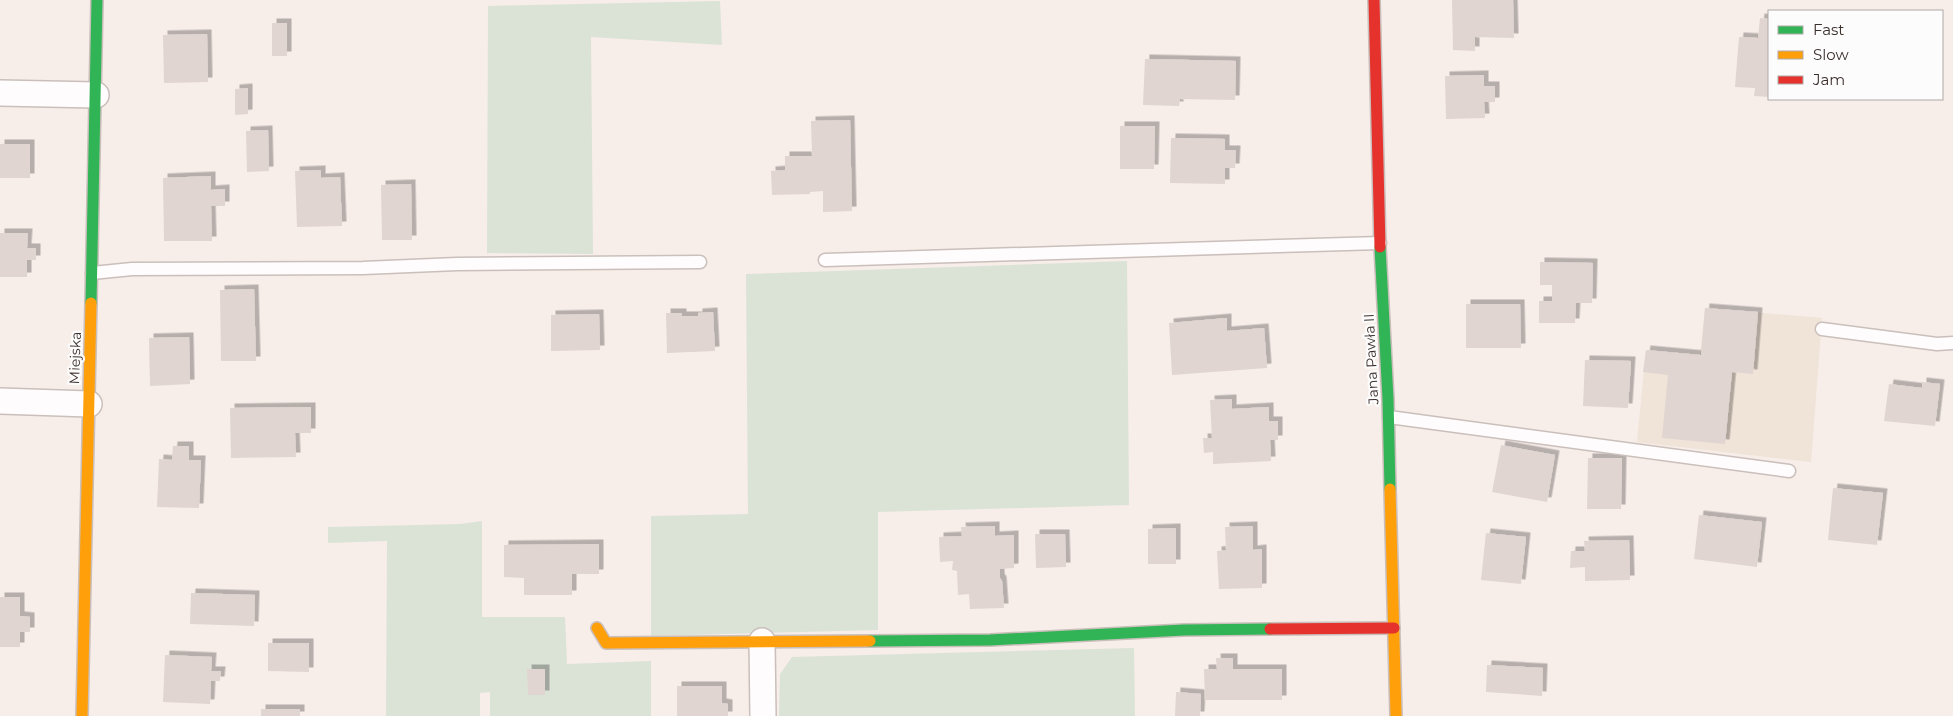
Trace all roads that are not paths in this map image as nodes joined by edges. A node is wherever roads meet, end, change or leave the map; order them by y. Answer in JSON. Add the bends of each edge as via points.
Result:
{"nodes":[{"id":1,"x":97,"y":0,"type":"edge"},
{"id":2,"x":1374,"y":0,"type":"edge"},
{"id":3,"x":0,"y":93,"type":"edge"},
{"id":4,"x":96,"y":95,"type":"junction"},
{"id":5,"x":1380,"y":243,"type":"junction"},
{"id":6,"x":825,"y":260,"type":"dead end"},
{"id":7,"x":700,"y":262,"type":"dead end"},
{"id":8,"x":92,"y":273,"type":"junction"},
{"id":9,"x":1822,"y":329,"type":"dead end"},
{"id":10,"x":1953,"y":343,"type":"edge"},
{"id":11,"x":0,"y":401,"type":"edge"},
{"id":12,"x":89,"y":404,"type":"junction"},
{"id":13,"x":1389,"y":418,"type":"junction"},
{"id":14,"x":1789,"y":471,"type":"dead end"},
{"id":15,"x":597,"y":628,"type":"dead end"},
{"id":16,"x":1394,"y":628,"type":"junction"},
{"id":17,"x":762,"y":641,"type":"junction"},
{"id":18,"x":82,"y":716,"type":"edge"},
{"id":19,"x":763,"y":716,"type":"edge"},
{"id":20,"x":1396,"y":716,"type":"edge"}],
"edges":[{"from":1,"to":4,"type":"street","name":"Miejska"},
{"from":2,"to":5,"type":"street","name":"Jana Pawła II"},
{"from":3,"to":4,"type":"street"},
{"from":4,"to":8,"type":"street","name":"Miejska"},
{"from":5,"to":6,"type":"lane"},
{"from":5,"to":13,"type":"street","name":"Jana Pawła II"},
{"from":7,"to":8,"type":"lane","via":[[132,269]]},
{"from":8,"to":12,"type":"street","name":"Miejska"},
{"from":9,"to":10,"type":"lane","via":[[1937,344]]},
{"from":11,"to":12,"type":"street"},
{"from":12,"to":18,"type":"street","name":"Miejska"},
{"from":13,"to":14,"type":"lane"},
{"from":13,"to":16,"type":"street","name":"Jana Pawła II"},
{"from":15,"to":17,"type":"street","via":[[606,642]]},
{"from":16,"to":17,"type":"street","via":[[1184,630],[990,640]]},
{"from":16,"to":20,"type":"street","name":"Jana Pawła II"},
{"from":17,"to":19,"type":"street"}]}
